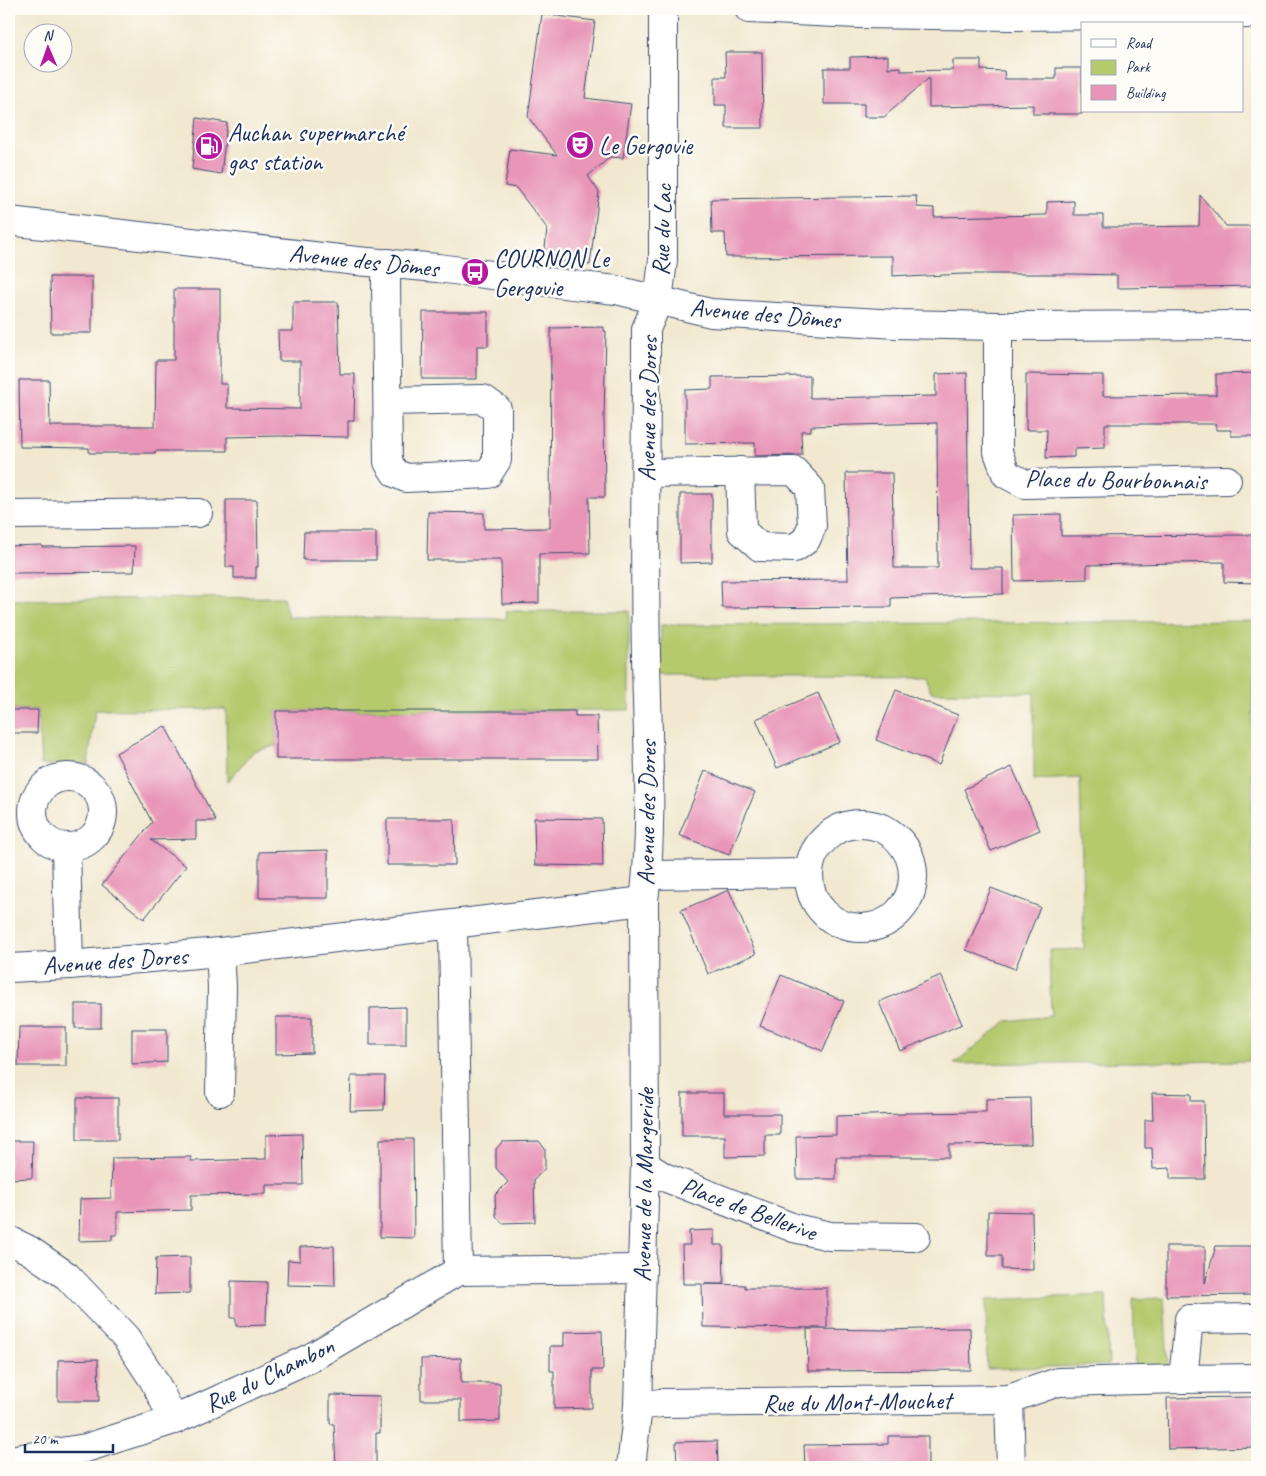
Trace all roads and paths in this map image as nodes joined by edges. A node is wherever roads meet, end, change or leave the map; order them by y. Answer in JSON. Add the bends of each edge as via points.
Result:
{"nodes":[{"id":1,"x":663,"y":9,"type":"edge"},
{"id":2,"x":749,"y":9,"type":"edge"},
{"id":3,"x":1257,"y":14,"type":"edge"},
{"id":4,"x":9,"y":221,"type":"edge"},
{"id":5,"x":388,"y":263,"type":"junction"},
{"id":6,"x":658,"y":301,"type":"junction"},
{"id":7,"x":1257,"y":325,"type":"edge"},
{"id":8,"x":998,"y":326,"type":"junction"},
{"id":9,"x":388,"y":401,"type":"junction"},
{"id":10,"x":740,"y":472,"type":"dead end"},
{"id":11,"x":646,"y":473,"type":"junction"},
{"id":12,"x":1227,"y":480,"type":"dead end"},
{"id":13,"x":9,"y":513,"type":"edge"},
{"id":14,"x":198,"y":513,"type":"dead end"},
{"id":15,"x":66,"y":847,"type":"dead end"},
{"id":16,"x":808,"y":873,"type":"dead end"},
{"id":17,"x":646,"y":888,"type":"junction"},
{"id":18,"x":453,"y":925,"type":"junction"},
{"id":19,"x":220,"y":952,"type":"junction"},
{"id":20,"x":69,"y":965,"type":"junction"},
{"id":21,"x":9,"y":968,"type":"edge"},
{"id":22,"x":220,"y":1092,"type":"dead end"},
{"id":23,"x":645,"y":1165,"type":"junction"},
{"id":24,"x":916,"y":1238,"type":"dead end"},
{"id":25,"x":9,"y":1240,"type":"edge"},
{"id":26,"x":642,"y":1269,"type":"junction"},
{"id":27,"x":458,"y":1271,"type":"junction"},
{"id":28,"x":1257,"y":1318,"type":"edge"},
{"id":29,"x":1257,"y":1378,"type":"edge"},
{"id":30,"x":1183,"y":1379,"type":"junction"},
{"id":31,"x":1009,"y":1399,"type":"junction"},
{"id":32,"x":638,"y":1406,"type":"junction"},
{"id":33,"x":174,"y":1420,"type":"junction"},
{"id":34,"x":9,"y":1460,"type":"edge"},
{"id":35,"x":631,"y":1467,"type":"edge"},
{"id":36,"x":1011,"y":1467,"type":"edge"}],
"edges":[{"from":1,"to":6,"type":"street","name":"Rue du Lac","via":[[663,260]]},
{"from":2,"to":3,"type":"street","via":[[1013,16]]},
{"from":4,"to":5,"type":"street","name":"Avenue des Dômes"},
{"from":5,"to":6,"type":"street","name":"Avenue des Dômes","via":[[616,290]]},
{"from":5,"to":9,"type":"street"},
{"from":6,"to":8,"type":"street","name":"Avenue des Dômes","via":[[711,313],[897,324]]},
{"from":6,"to":11,"type":"street","name":"Avenue des Dores","via":[[646,329]]},
{"from":7,"to":8,"type":"street","name":"Avenue des Dômes"},
{"from":8,"to":12,"type":"street","name":"Place du Bourbonnais","via":[[998,452],[1006,474],[1025,484]]},
{"from":9,"to":9,"type":"street","via":[[388,462],[395,473],[406,478],[488,474],[497,460],[497,409],[483,399]]},
{"from":10,"to":11,"type":"street"},
{"from":11,"to":17,"type":"street","name":"Avenue des Dores","via":[[649,801]]},
{"from":13,"to":14,"type":"street"},
{"from":15,"to":20,"type":"street"},
{"from":16,"to":17,"type":"street"},
{"from":17,"to":18,"type":"street","name":"Avenue des Dores"},
{"from":17,"to":23,"type":"street","name":"Avenue de la Margeride"},
{"from":18,"to":19,"type":"street","name":"Avenue des Dores"},
{"from":18,"to":27,"type":"street"},
{"from":19,"to":20,"type":"street","name":"Avenue des Dores"},
{"from":19,"to":22,"type":"street","name":"Avenue des Dores"},
{"from":20,"to":21,"type":"street","name":"Avenue des Dores"},
{"from":23,"to":24,"type":"street","name":"Place de Bellerive","via":[[664,1177],[794,1228],[830,1236]]},
{"from":23,"to":26,"type":"street","name":"Avenue de la Margeride"},
{"from":25,"to":33,"type":"street","via":[[67,1276],[126,1338],[153,1379]]},
{"from":26,"to":27,"type":"street","name":"Rue du Chambon"},
{"from":26,"to":32,"type":"street","name":"Avenue de la Margeride"},
{"from":27,"to":33,"type":"street","name":"Rue du Chambon","via":[[312,1357]]},
{"from":28,"to":30,"type":"street","via":[[1189,1319]]},
{"from":29,"to":30,"type":"street","name":"Rue du Mont-Mouchet"},
{"from":30,"to":31,"type":"street","name":"Rue du Mont-Mouchet","via":[[1058,1382]]},
{"from":31,"to":32,"type":"street","name":"Rue du Mont-Mouchet","via":[[661,1403]]},
{"from":31,"to":36,"type":"street"},
{"from":32,"to":35,"type":"street","name":"Avenue de la Margeride"},
{"from":33,"to":34,"type":"street","name":"Rue du Chambon","via":[[86,1448]]}]}
